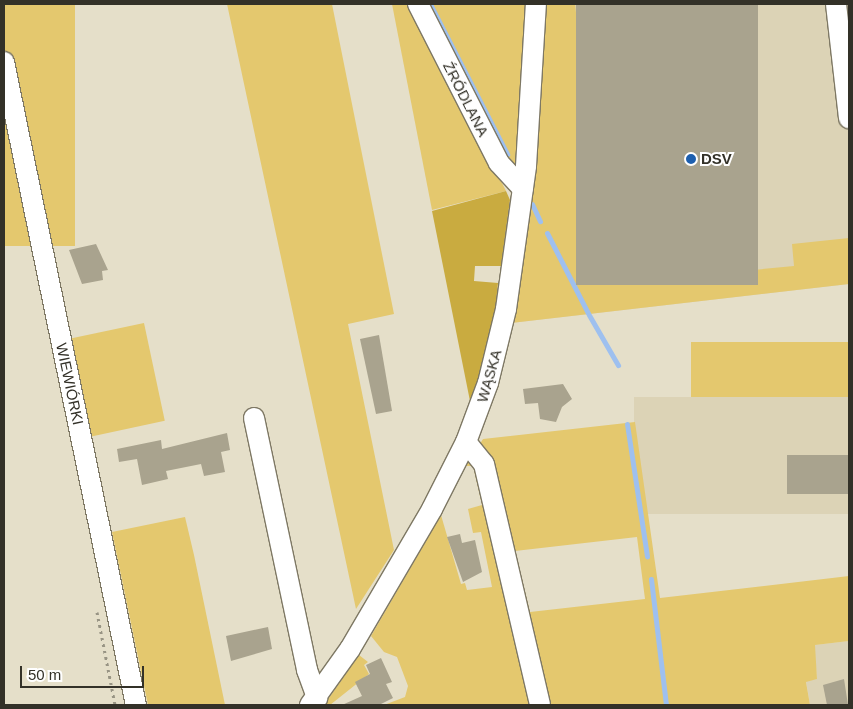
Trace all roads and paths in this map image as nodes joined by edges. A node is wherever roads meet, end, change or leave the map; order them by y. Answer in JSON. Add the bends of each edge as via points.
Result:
{"nodes":[{"id":1,"x":418,"y":4,"type":"edge"},
{"id":2,"x":536,"y":4,"type":"edge"},
{"id":3,"x":836,"y":4,"type":"edge"},
{"id":4,"x":4,"y":62,"type":"edge"},
{"id":5,"x":849,"y":118,"type":"edge"},
{"id":6,"x":523,"y":188,"type":"junction"},
{"id":7,"x":254,"y":418,"type":"dead end"},
{"id":8,"x":466,"y":442,"type":"junction"},
{"id":9,"x":314,"y":702,"type":"edge"},
{"id":10,"x":136,"y":705,"type":"edge"},
{"id":11,"x":540,"y":705,"type":"edge"}],
"edges":[{"from":1,"to":6,"type":"street","name":"ŹRÓDLANA","via":[[499,163]]},
{"from":2,"to":6,"type":"street","name":"WĄSKA"},
{"from":3,"to":5,"type":"street"},
{"from":4,"to":10,"type":"street","name":"WIEWIÓRKI"},
{"from":6,"to":8,"type":"street","name":"WĄSKA","via":[[500,336]]},
{"from":7,"to":9,"type":"street"},
{"from":8,"to":9,"type":"street","name":"WĄSKA","via":[[381,599]]},
{"from":8,"to":11,"type":"street","via":[[484,464]]}]}
